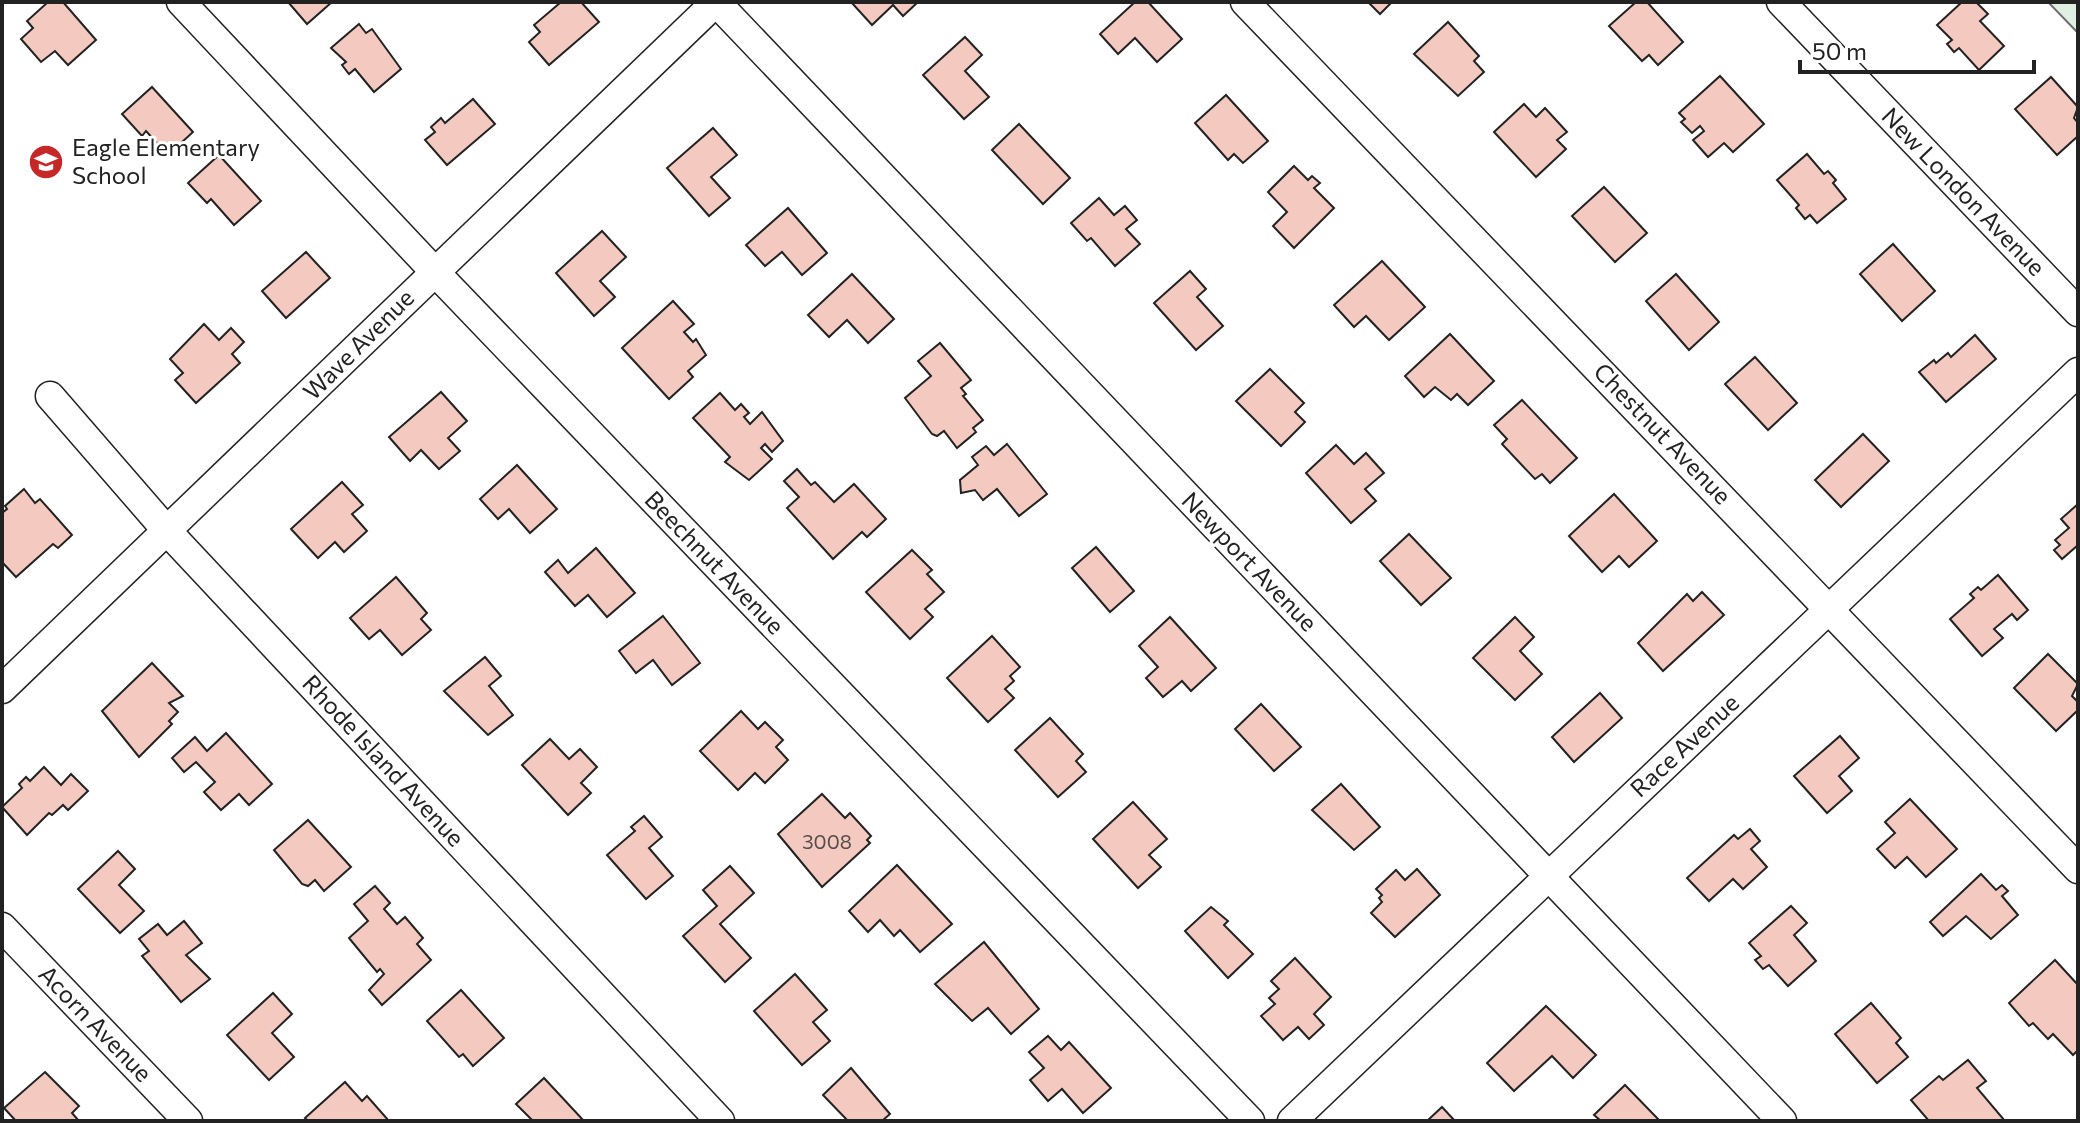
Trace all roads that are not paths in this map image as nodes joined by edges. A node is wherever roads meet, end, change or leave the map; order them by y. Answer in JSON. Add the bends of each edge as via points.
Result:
{"nodes":[{"id":1,"x":181,"y":2,"type":"edge"},
{"id":2,"x":716,"y":2,"type":"edge"},
{"id":3,"x":1245,"y":2,"type":"edge"},
{"id":4,"x":1781,"y":2,"type":"edge"},
{"id":5,"x":434,"y":271,"type":"junction"},
{"id":6,"x":2078,"y":312,"type":"edge"},
{"id":7,"x":2078,"y":372,"type":"edge"},
{"id":8,"x":50,"y":396,"type":"dead end"},
{"id":9,"x":168,"y":532,"type":"junction"},
{"id":10,"x":1831,"y":609,"type":"junction"},
{"id":11,"x":2,"y":689,"type":"edge"},
{"id":12,"x":2078,"y":869,"type":"edge"},
{"id":13,"x":1546,"y":875,"type":"junction"},
{"id":14,"x":2,"y":927,"type":"edge"},
{"id":15,"x":188,"y":1121,"type":"edge"},
{"id":16,"x":720,"y":1121,"type":"edge"},
{"id":17,"x":1250,"y":1121,"type":"edge"},
{"id":18,"x":1292,"y":1121,"type":"edge"},
{"id":19,"x":1782,"y":1121,"type":"edge"}],
"edges":[{"from":1,"to":5,"type":"street","name":"Beechnut Avenue"},
{"from":2,"to":5,"type":"street","name":"Wave Avenue"},
{"from":2,"to":13,"type":"street","name":"Newport Avenue"},
{"from":3,"to":10,"type":"street","name":"Chestnut Avenue"},
{"from":4,"to":6,"type":"street","name":"New London Avenue"},
{"from":5,"to":9,"type":"street","name":"Wave Avenue"},
{"from":5,"to":17,"type":"street","name":"Beechnut Avenue"},
{"from":7,"to":10,"type":"street","name":"Race Avenue"},
{"from":8,"to":9,"type":"street","name":"Rhode Island Avenue"},
{"from":9,"to":11,"type":"street","name":"Wave Avenue"},
{"from":9,"to":16,"type":"street","name":"Rhode Island Avenue"},
{"from":10,"to":12,"type":"street","name":"Chestnut Avenue"},
{"from":10,"to":13,"type":"street","name":"Race Avenue"},
{"from":13,"to":18,"type":"street","name":"Race Avenue"},
{"from":13,"to":19,"type":"street","name":"Newport Avenue"},
{"from":14,"to":15,"type":"street","name":"Acorn Avenue"}]}
